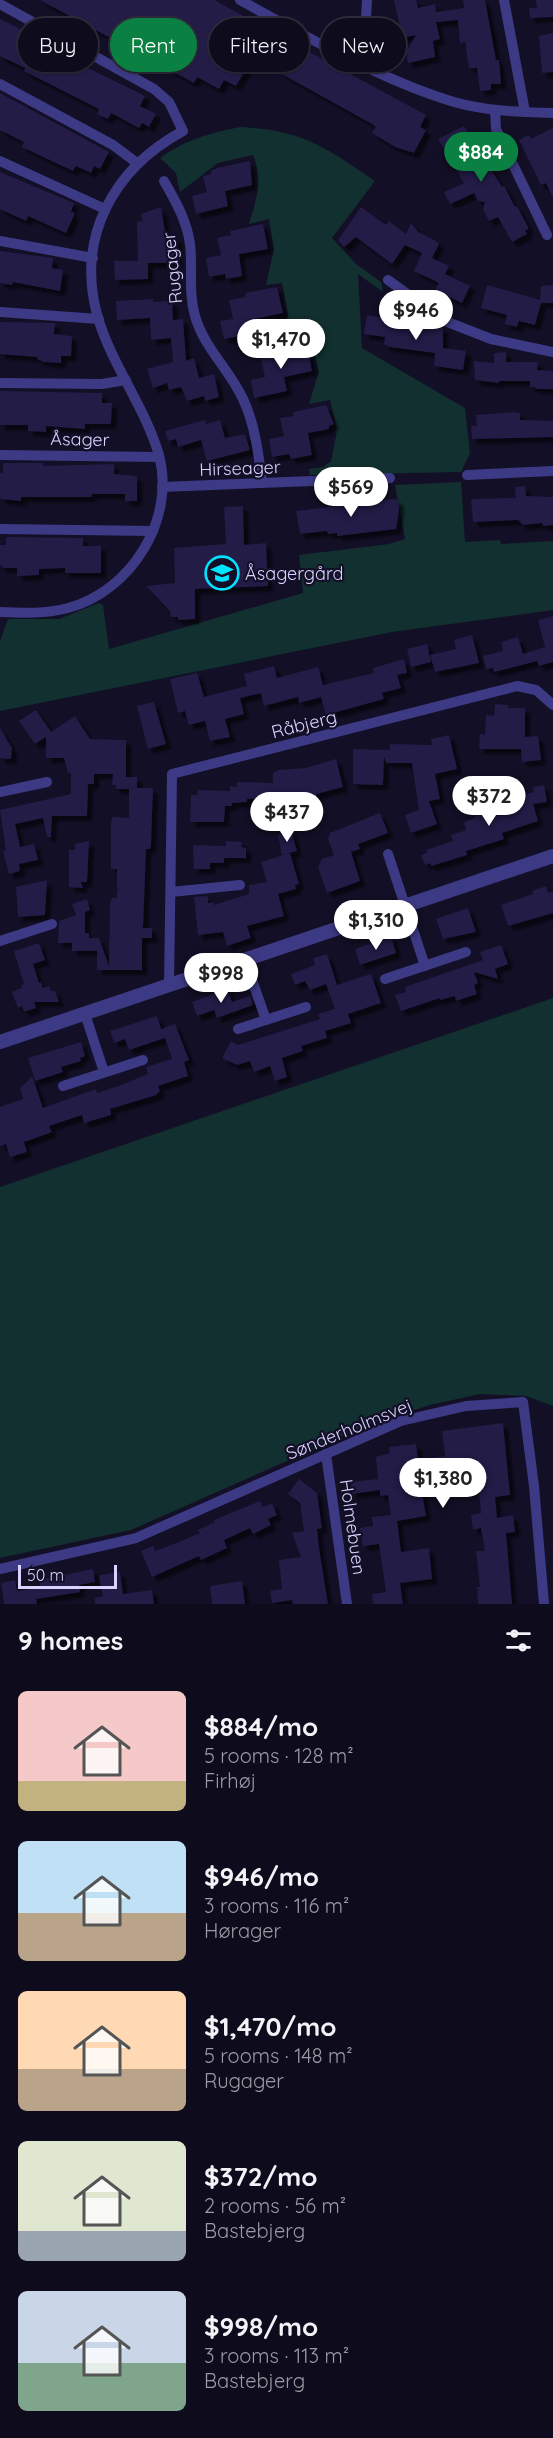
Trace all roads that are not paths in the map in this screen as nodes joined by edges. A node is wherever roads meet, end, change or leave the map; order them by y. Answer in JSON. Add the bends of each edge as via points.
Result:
{"nodes":[{"id":1,"x":240,"y":0,"type":"edge"},
{"id":2,"x":367,"y":0,"type":"edge"},
{"id":3,"x":504,"y":0,"type":"edge"},
{"id":4,"x":0,"y":4,"type":"edge"},
{"id":5,"x":366,"y":18,"type":"edge"},
{"id":6,"x":321,"y":43,"type":"edge"},
{"id":7,"x":379,"y":72,"type":"edge"},
{"id":8,"x":0,"y":84,"type":"edge"},
{"id":9,"x":495,"y":111,"type":"junction"},
{"id":10,"x":525,"y":112,"type":"junction"},
{"id":11,"x":553,"y":113,"type":"edge"},
{"id":12,"x":0,"y":161,"type":"edge"},
{"id":13,"x":137,"y":163,"type":"junction"},
{"id":14,"x":164,"y":181,"type":"dead end"},
{"id":15,"x":105,"y":209,"type":"junction"},
{"id":16,"x":547,"y":235,"type":"dead end"},
{"id":17,"x":0,"y":241,"type":"edge"},
{"id":18,"x":93,"y":258,"type":"junction"},
{"id":19,"x":388,"y":280,"type":"dead end"},
{"id":20,"x":0,"y":312,"type":"edge"},
{"id":21,"x":99,"y":319,"type":"junction"},
{"id":22,"x":553,"y":351,"type":"edge"},
{"id":23,"x":126,"y":380,"type":"junction"},
{"id":24,"x":0,"y":383,"type":"edge"},
{"id":25,"x":0,"y":455,"type":"edge"},
{"id":26,"x":159,"y":457,"type":"junction"},
{"id":27,"x":553,"y":471,"type":"edge"},
{"id":28,"x":467,"y":475,"type":"dead end"},
{"id":29,"x":390,"y":478,"type":"dead end"},
{"id":30,"x":262,"y":483,"type":"junction"},
{"id":31,"x":162,"y":487,"type":"junction"},
{"id":32,"x":0,"y":529,"type":"edge"},
{"id":33,"x":153,"y":531,"type":"junction"},
{"id":34,"x":0,"y":612,"type":"edge"},
{"id":35,"x":553,"y":705,"type":"edge"},
{"id":36,"x":47,"y":782,"type":"dead end"},
{"id":37,"x":0,"y":792,"type":"edge"},
{"id":38,"x":388,"y":854,"type":"dead end"},
{"id":39,"x":553,"y":856,"type":"edge"},
{"id":40,"x":240,"y":885,"type":"dead end"},
{"id":41,"x":171,"y":892,"type":"junction"},
{"id":42,"x":405,"y":906,"type":"junction"},
{"id":43,"x":52,"y":924,"type":"dead end"},
{"id":44,"x":0,"y":941,"type":"edge"},
{"id":45,"x":466,"y":952,"type":"dead end"},
{"id":46,"x":244,"y":960,"type":"junction"},
{"id":47,"x":425,"y":966,"type":"junction"},
{"id":48,"x":385,"y":980,"type":"dead end"},
{"id":49,"x":169,"y":986,"type":"junction"},
{"id":50,"x":306,"y":1006,"type":"dead end"},
{"id":51,"x":85,"y":1014,"type":"junction"},
{"id":52,"x":266,"y":1020,"type":"junction"},
{"id":53,"x":238,"y":1029,"type":"dead end"},
{"id":54,"x":0,"y":1042,"type":"edge"},
{"id":55,"x":143,"y":1060,"type":"dead end"},
{"id":56,"x":104,"y":1072,"type":"junction"},
{"id":57,"x":63,"y":1086,"type":"dead end"},
{"id":58,"x":326,"y":1454,"type":"junction"},
{"id":59,"x":0,"y":1569,"type":"edge"},
{"id":60,"x":347,"y":1604,"type":"edge"},
{"id":61,"x":544,"y":1604,"type":"edge"}],
"edges":[{"from":1,"to":6,"type":"street"},
{"from":2,"to":5,"type":"street"},
{"from":3,"to":10,"type":"street"},
{"from":4,"to":13,"type":"street","via":[[154,89],[169,102],[183,131]]},
{"from":7,"to":9,"type":"street","via":[[420,91]]},
{"from":8,"to":13,"type":"street","via":[[113,145]]},
{"from":9,"to":10,"type":"street"},
{"from":9,"to":16,"type":"street","via":[[496,129]]},
{"from":10,"to":11,"type":"street"},
{"from":12,"to":15,"type":"street"},
{"from":13,"to":15,"type":"street"},
{"from":14,"to":30,"type":"street","name":"Rugager","via":[[178,206],[190,244],[195,318],[243,398],[252,423]]},
{"from":15,"to":18,"type":"street"},
{"from":17,"to":18,"type":"street"},
{"from":18,"to":21,"type":"street","via":[[92,289]]},
{"from":19,"to":22,"type":"street","via":[[445,321],[491,339]]},
{"from":20,"to":21,"type":"street"},
{"from":21,"to":23,"type":"street"},
{"from":23,"to":24,"type":"street","via":[[102,384]]},
{"from":23,"to":26,"type":"street"},
{"from":25,"to":26,"type":"street","name":"Åsager"},
{"from":26,"to":31,"type":"street"},
{"from":27,"to":28,"type":"street"},
{"from":29,"to":30,"type":"street","name":"Hirseager"},
{"from":30,"to":31,"type":"street","name":"Hirseager"},
{"from":31,"to":33,"type":"street"},
{"from":32,"to":33,"type":"street"},
{"from":33,"to":34,"type":"street","via":[[145,549],[120,580],[87,601],[49,612]]},
{"from":35,"to":41,"type":"street","name":"Råbjerg","via":[[536,690],[517,686],[172,774]]},
{"from":36,"to":37,"type":"street"},
{"from":38,"to":42,"type":"street"},
{"from":39,"to":42,"type":"street"},
{"from":40,"to":41,"type":"street"},
{"from":41,"to":49,"type":"street","name":"Råbjerg"},
{"from":42,"to":46,"type":"street"},
{"from":42,"to":47,"type":"street"},
{"from":43,"to":44,"type":"street"},
{"from":45,"to":47,"type":"street"},
{"from":46,"to":49,"type":"street"},
{"from":46,"to":52,"type":"street"},
{"from":47,"to":48,"type":"street"},
{"from":49,"to":51,"type":"street"},
{"from":50,"to":52,"type":"street"},
{"from":51,"to":54,"type":"street"},
{"from":51,"to":56,"type":"street"},
{"from":52,"to":53,"type":"street"},
{"from":55,"to":56,"type":"street"},
{"from":56,"to":57,"type":"street"},
{"from":58,"to":59,"type":"street","name":"Sønderholmsvej","via":[[136,1539]]},
{"from":58,"to":60,"type":"street","name":"Holmebuen"},
{"from":58,"to":61,"type":"street","name":"Sønderholmsvej","via":[[402,1421],[466,1406],[523,1402]]}]}
